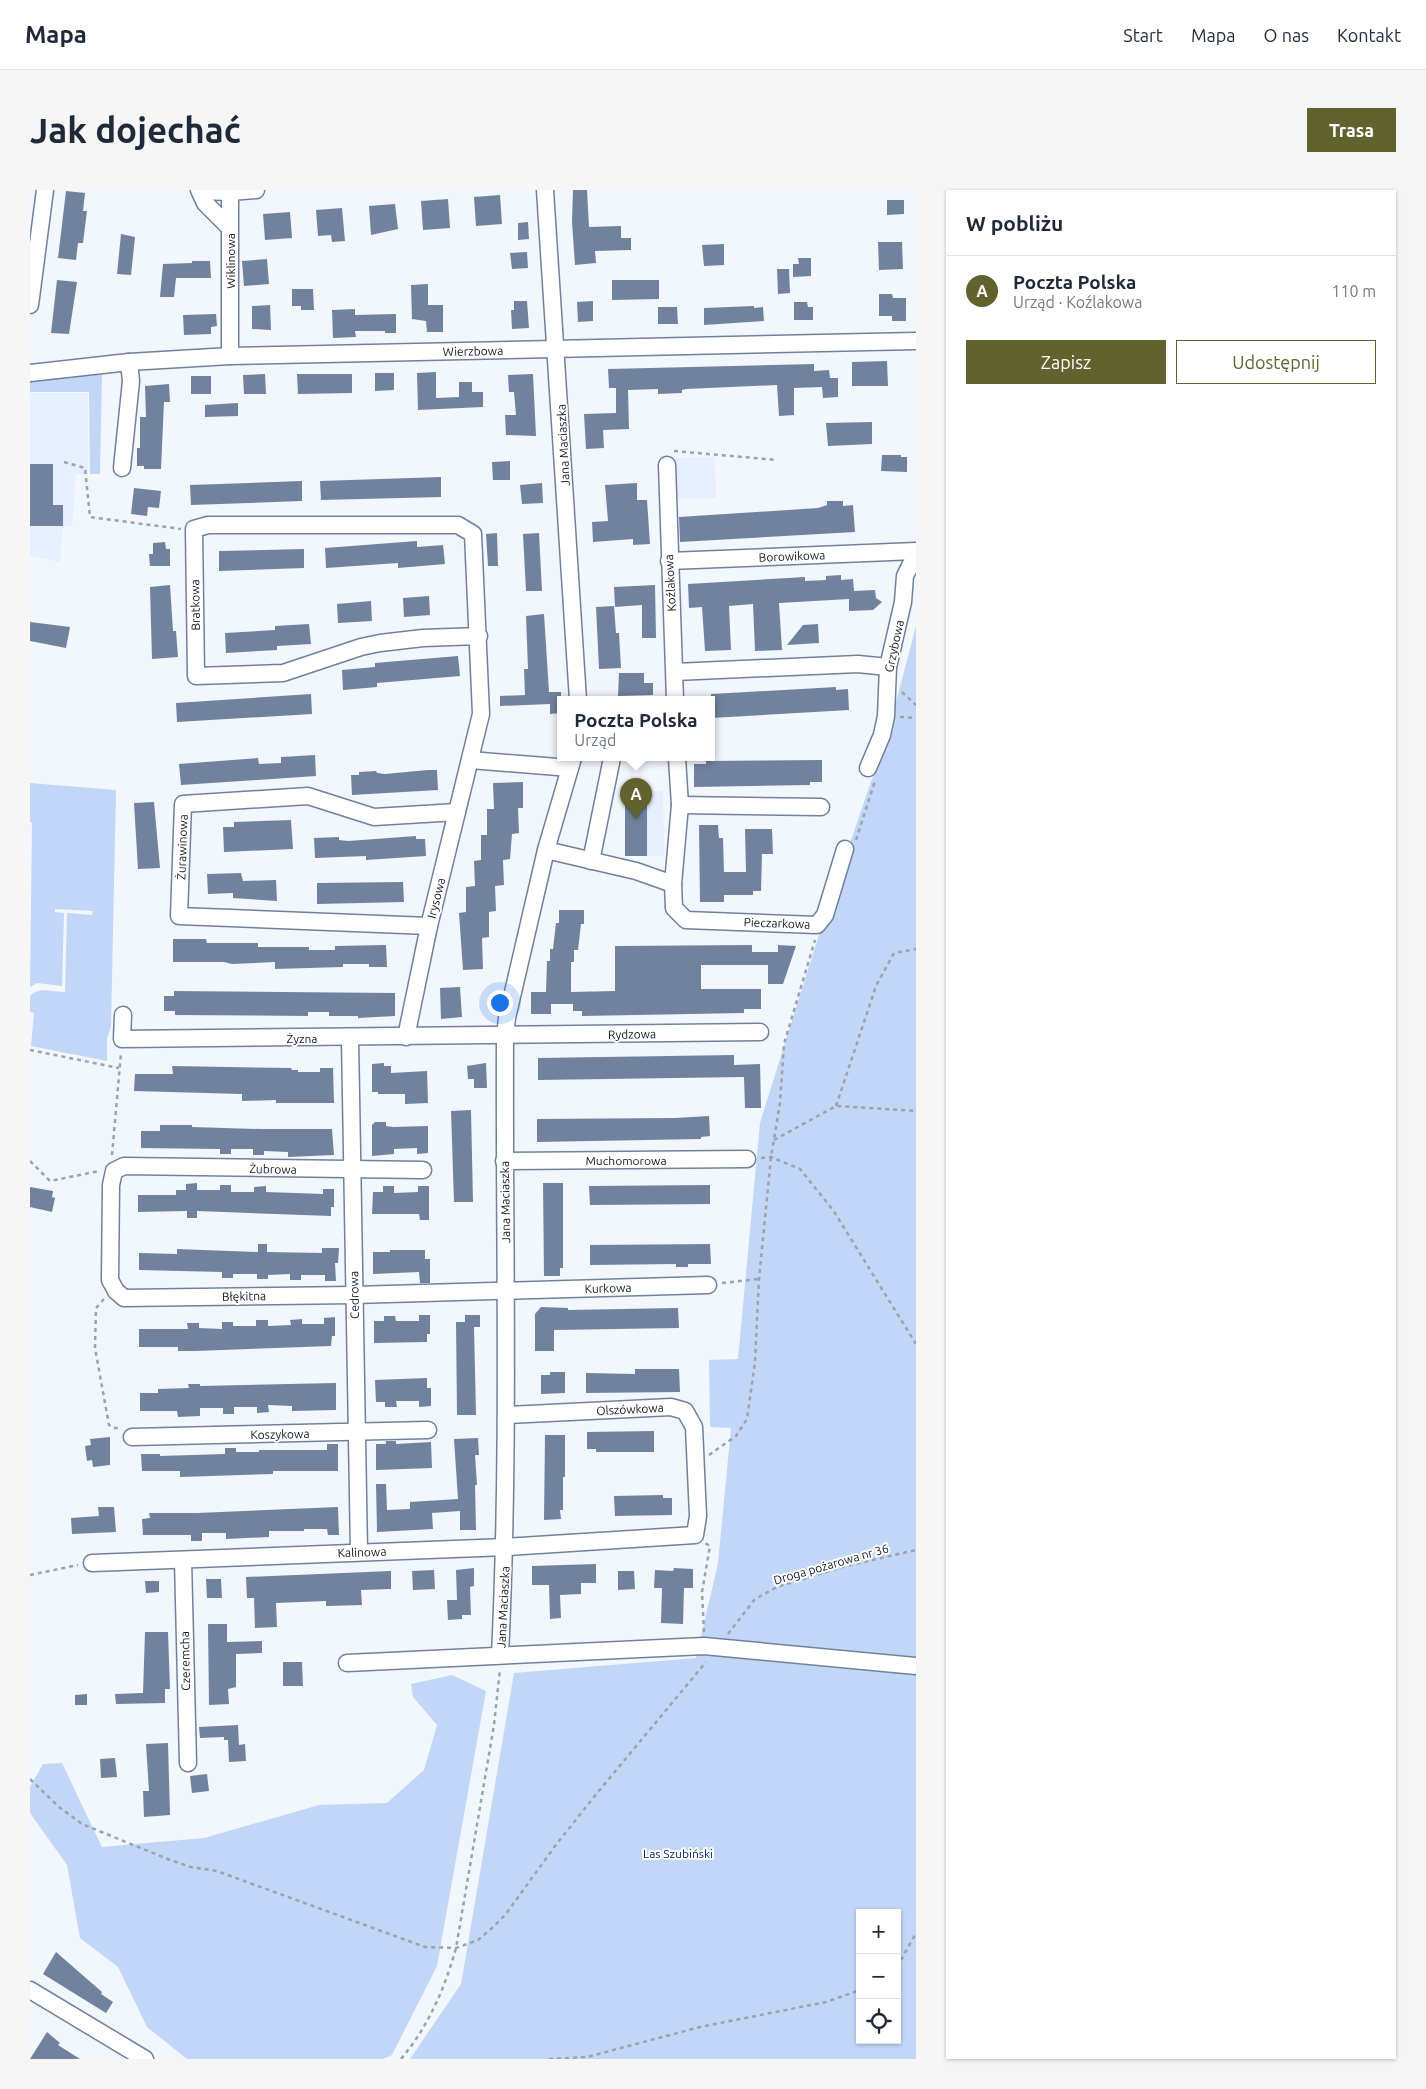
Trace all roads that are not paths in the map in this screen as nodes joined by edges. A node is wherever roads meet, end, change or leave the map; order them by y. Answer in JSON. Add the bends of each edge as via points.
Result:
{"nodes":[{"id":1,"x":45,"y":190,"type":"edge"},
{"id":2,"x":256,"y":190,"type":"edge"},
{"id":3,"x":545,"y":190,"type":"edge"},
{"id":4,"x":200,"y":191,"type":"edge"},
{"id":5,"x":230,"y":192,"type":"junction"},
{"id":6,"x":36,"y":220,"type":"edge"},
{"id":7,"x":230,"y":227,"type":"junction"},
{"id":8,"x":30,"y":305,"type":"edge"},
{"id":9,"x":916,"y":341,"type":"edge"},
{"id":10,"x":557,"y":350,"type":"junction"},
{"id":11,"x":230,"y":356,"type":"junction"},
{"id":12,"x":129,"y":362,"type":"junction"},
{"id":13,"x":30,"y":372,"type":"edge"},
{"id":14,"x":667,"y":465,"type":"road end"},
{"id":15,"x":122,"y":468,"type":"dead end"},
{"id":16,"x":473,"y":534,"type":"joint"},
{"id":17,"x":916,"y":552,"type":"edge"},
{"id":18,"x":669,"y":561,"type":"junction"},
{"id":19,"x":479,"y":636,"type":"junction"},
{"id":20,"x":888,"y":667,"type":"junction"},
{"id":21,"x":675,"y":672,"type":"junction"},
{"id":22,"x":578,"y":696,"type":"edge"},
{"id":23,"x":675,"y":696,"type":"edge"},
{"id":24,"x":470,"y":760,"type":"junction"},
{"id":25,"x":611,"y":761,"type":"edge"},
{"id":26,"x":677,"y":761,"type":"edge"},
{"id":27,"x":871,"y":762,"type":"road end"},
{"id":28,"x":572,"y":763,"type":"edge"},
{"id":29,"x":680,"y":805,"type":"junction"},
{"id":30,"x":821,"y":807,"type":"dead end"},
{"id":31,"x":457,"y":812,"type":"junction"},
{"id":32,"x":546,"y":850,"type":"junction"},
{"id":33,"x":844,"y":854,"type":"road end"},
{"id":34,"x":591,"y":861,"type":"junction"},
{"id":35,"x":673,"y":884,"type":"junction"},
{"id":36,"x":429,"y":926,"type":"junction"},
{"id":37,"x":123,"y":1015,"type":"dead end"},
{"id":38,"x":760,"y":1032,"type":"dead end"},
{"id":39,"x":505,"y":1036,"type":"junction"},
{"id":40,"x":406,"y":1037,"type":"junction"},
{"id":41,"x":350,"y":1038,"type":"junction"},
{"id":42,"x":747,"y":1159,"type":"dead end"},
{"id":43,"x":504,"y":1161,"type":"junction"},
{"id":44,"x":352,"y":1170,"type":"junction"},
{"id":45,"x":422,"y":1170,"type":"dead end"},
{"id":46,"x":110,"y":1280,"type":"joint"},
{"id":47,"x":708,"y":1285,"type":"road end"},
{"id":48,"x":508,"y":1291,"type":"junction"},
{"id":49,"x":354,"y":1295,"type":"junction"},
{"id":50,"x":507,"y":1416,"type":"junction"},
{"id":51,"x":428,"y":1430,"type":"dead end"},
{"id":52,"x":357,"y":1432,"type":"junction"},
{"id":53,"x":132,"y":1438,"type":"dead end"},
{"id":54,"x":695,"y":1535,"type":"joint"},
{"id":55,"x":506,"y":1547,"type":"junction"},
{"id":56,"x":358,"y":1552,"type":"junction"},
{"id":57,"x":183,"y":1560,"type":"junction"},
{"id":58,"x":92,"y":1563,"type":"road end"},
{"id":59,"x":500,"y":1655,"type":"junction"},
{"id":60,"x":347,"y":1663,"type":"dead end"},
{"id":61,"x":916,"y":1666,"type":"edge"},
{"id":62,"x":188,"y":1763,"type":"dead end"},
{"id":63,"x":30,"y":1990,"type":"edge"},
{"id":64,"x":144,"y":2059,"type":"edge"}],
"edges":[{"from":1,"to":6,"type":"street"},
{"from":2,"to":5,"type":"street"},
{"from":3,"to":10,"type":"street","name":"Jana Maciaszka"},
{"from":4,"to":5,"type":"street"},
{"from":4,"to":7,"type":"street","via":[[204,203]]},
{"from":5,"to":7,"type":"street","name":"Wiklinowa"},
{"from":6,"to":8,"type":"street"},
{"from":7,"to":11,"type":"street","name":"Wiklinowa"},
{"from":9,"to":10,"type":"street","name":"Wierzbowa"},
{"from":10,"to":11,"type":"street","name":"Wierzbowa"},
{"from":10,"to":22,"type":"street","name":"Jana Maciaszka"},
{"from":11,"to":12,"type":"street","name":"Wierzbowa"},
{"from":12,"to":13,"type":"street","name":"Wierzbowa"},
{"from":12,"to":15,"type":"street"},
{"from":14,"to":18,"type":"street","name":"Koźlakowa"},
{"from":16,"to":19,"type":"street","name":"Irysowa"},
{"from":16,"to":19,"type":"street","name":"Bratkowa","via":[[458,525],[208,525],[194,529],[196,676],[283,673],[380,643]]},
{"from":17,"to":18,"type":"street","name":"Borowikowa"},
{"from":17,"to":20,"type":"street","name":"Grzybowa","via":[[905,576],[904,602]]},
{"from":18,"to":21,"type":"street","name":"Koźlakowa"},
{"from":19,"to":24,"type":"street","name":"Irysowa","via":[[481,714]]},
{"from":20,"to":21,"type":"street","via":[[858,664]]},
{"from":20,"to":27,"type":"street","name":"Grzybowa","via":[[886,716]]},
{"from":21,"to":23,"type":"street","name":"Koźlakowa"},
{"from":24,"to":28,"type":"street"},
{"from":24,"to":31,"type":"street","name":"Irysowa"},
{"from":25,"to":34,"type":"street"},
{"from":26,"to":29,"type":"street"},
{"from":28,"to":32,"type":"street","name":"Jana Maciaszka"},
{"from":29,"to":30,"type":"street"},
{"from":29,"to":35,"type":"street"},
{"from":31,"to":36,"type":"street","name":"Irysowa"},
{"from":31,"to":36,"type":"street","name":"Żurawinowa","via":[[374,817],[308,796],[184,804],[179,916]]},
{"from":32,"to":34,"type":"street"},
{"from":32,"to":39,"type":"street","name":"Jana Maciaszka"},
{"from":33,"to":35,"type":"street","name":"Pieczarkowa","via":[[825,915],[817,925],[686,920],[674,908]]},
{"from":34,"to":35,"type":"street","via":[[636,871]]},
{"from":36,"to":40,"type":"street","name":"Irysowa"},
{"from":37,"to":41,"type":"street","name":"Żyzna","via":[[122,1040]]},
{"from":38,"to":39,"type":"street","name":"Rydzowa"},
{"from":39,"to":40,"type":"street","name":"Żyzna"},
{"from":39,"to":43,"type":"street","name":"Jana Maciaszka"},
{"from":40,"to":41,"type":"street","name":"Żyzna"},
{"from":41,"to":44,"type":"street","name":"Cedrowa"},
{"from":42,"to":43,"type":"street","name":"Muchomorowa"},
{"from":43,"to":48,"type":"street","name":"Jana Maciaszka"},
{"from":44,"to":45,"type":"street","name":"Żubrowa"},
{"from":44,"to":46,"type":"street","name":"Żubrowa","via":[[119,1168]]},
{"from":44,"to":49,"type":"street","name":"Cedrowa"},
{"from":46,"to":49,"type":"street","name":"Błękitna","via":[[124,1298]]},
{"from":47,"to":48,"type":"street","name":"Kurkowa"},
{"from":48,"to":49,"type":"street","name":"Błękitna"},
{"from":48,"to":50,"type":"street","name":"Jana Maciaszka"},
{"from":49,"to":52,"type":"street","name":"Cedrowa"},
{"from":50,"to":54,"type":"street","name":"Olszówkowa","via":[[671,1407],[685,1411],[694,1427],[698,1516]]},
{"from":50,"to":55,"type":"street","name":"Jana Maciaszka"},
{"from":51,"to":52,"type":"street","name":"Koszykowa"},
{"from":52,"to":53,"type":"street","name":"Koszykowa"},
{"from":52,"to":56,"type":"street","name":"Cedrowa"},
{"from":54,"to":55,"type":"street","name":"Kalinowa"},
{"from":55,"to":56,"type":"street","name":"Kalinowa"},
{"from":55,"to":59,"type":"street","name":"Jana Maciaszka"},
{"from":56,"to":57,"type":"street","name":"Kalinowa"},
{"from":57,"to":58,"type":"street","name":"Kalinowa"},
{"from":57,"to":62,"type":"street","name":"Czeremcha"},
{"from":59,"to":60,"type":"street"},
{"from":59,"to":61,"type":"street","via":[[711,1647]]},
{"from":63,"to":64,"type":"street"}]}
